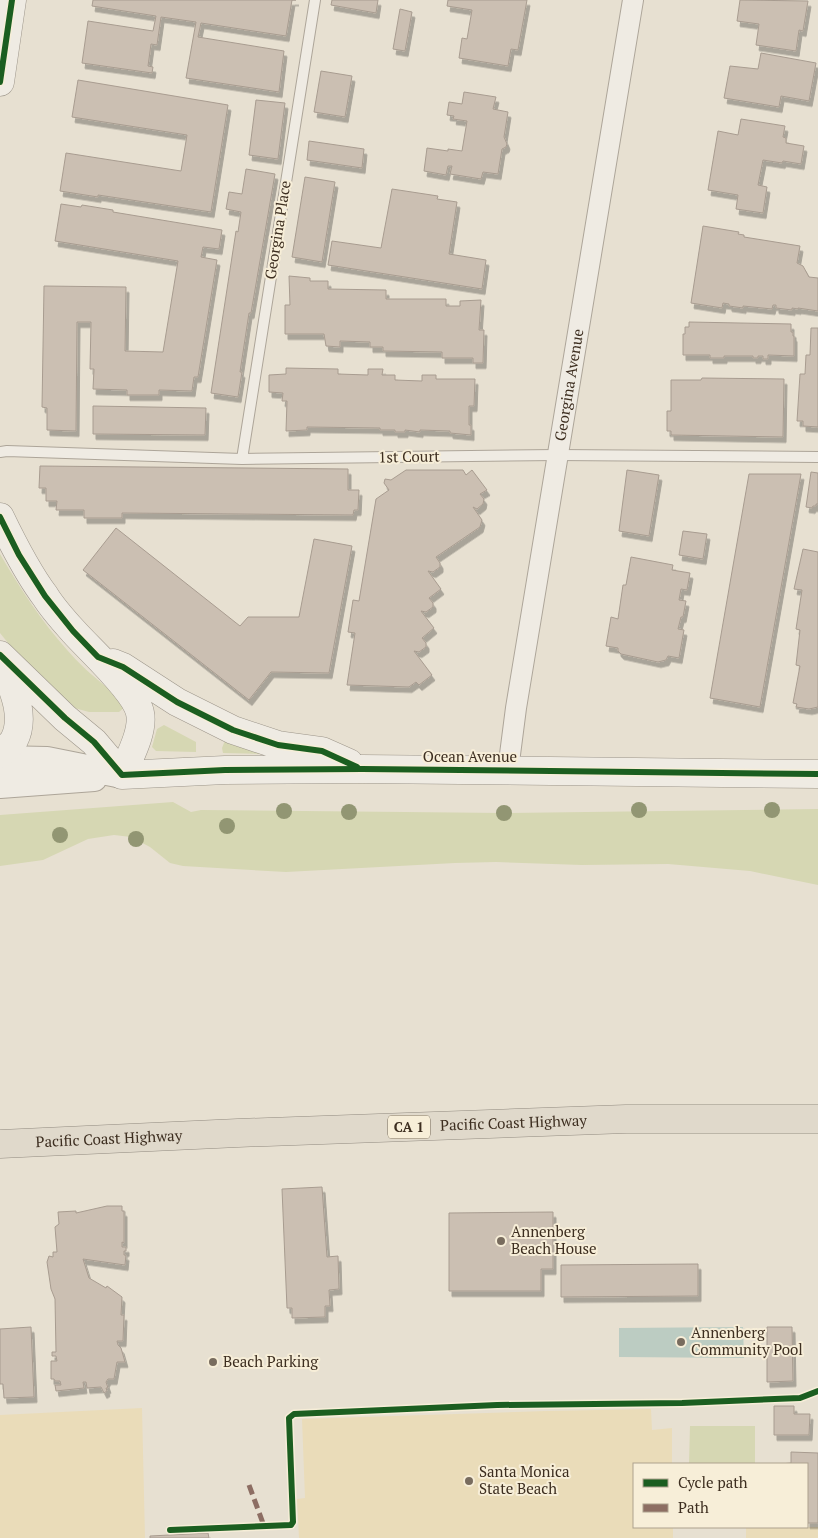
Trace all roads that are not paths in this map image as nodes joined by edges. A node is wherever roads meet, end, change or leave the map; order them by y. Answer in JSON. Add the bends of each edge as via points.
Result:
{"nodes":[{"id":1,"x":12,"y":0,"type":"edge"},
{"id":2,"x":314,"y":0,"type":"edge"},
{"id":3,"x":633,"y":0,"type":"edge"},
{"id":4,"x":0,"y":82,"type":"edge"},
{"id":5,"x":0,"y":452,"type":"edge"},
{"id":6,"x":557,"y":455,"type":"junction"},
{"id":7,"x":818,"y":458,"type":"edge"},
{"id":8,"x":242,"y":459,"type":"junction"},
{"id":9,"x":0,"y":517,"type":"edge"},
{"id":10,"x":0,"y":656,"type":"edge"},
{"id":11,"x":98,"y":657,"type":"junction"},
{"id":12,"x":0,"y":754,"type":"edge"},
{"id":13,"x":0,"y":759,"type":"edge"},
{"id":14,"x":362,"y":769,"type":"junction"},
{"id":15,"x":508,"y":770,"type":"junction"},
{"id":16,"x":818,"y":774,"type":"edge"},
{"id":17,"x":122,"y":775,"type":"junction"},
{"id":18,"x":0,"y":785,"type":"edge"},
{"id":19,"x":818,"y":1119,"type":"edge"},
{"id":20,"x":0,"y":1144,"type":"edge"}],
"edges":[{"from":1,"to":4,"type":"main road"},
{"from":2,"to":8,"type":"lane","name":"Georgina Place"},
{"from":3,"to":6,"type":"street","name":"Georgina Avenue"},
{"from":5,"to":8,"type":"lane","name":"1st Court"},
{"from":6,"to":7,"type":"lane","name":"1st Court"},
{"from":6,"to":8,"type":"lane","name":"1st Court"},
{"from":6,"to":15,"type":"street","name":"Georgina Avenue"},
{"from":9,"to":11,"type":"main road","via":[[45,596]]},
{"from":10,"to":12,"type":"main road","via":[[18,706],[19,724],[13,741]]},
{"from":10,"to":17,"type":"main road","via":[[94,742]]},
{"from":11,"to":14,"type":"main road","via":[[123,667],[177,702],[233,730],[278,745],[322,751]]},
{"from":11,"to":17,"type":"main road","via":[[137,702],[141,715],[138,735]]},
{"from":13,"to":17,"type":"street","name":"Ocean Avenue","via":[[47,760]]},
{"from":14,"to":15,"type":"main road","name":"Ocean Avenue"},
{"from":14,"to":17,"type":"main road","name":"Ocean Avenue"},
{"from":15,"to":16,"type":"main road","name":"Ocean Avenue"},
{"from":17,"to":18,"type":"street","name":"Ocean Avenue"},
{"from":19,"to":20,"type":"highway","name":"Pacific Coast Highway","number":"CA 1","via":[[616,1119]]}]}
